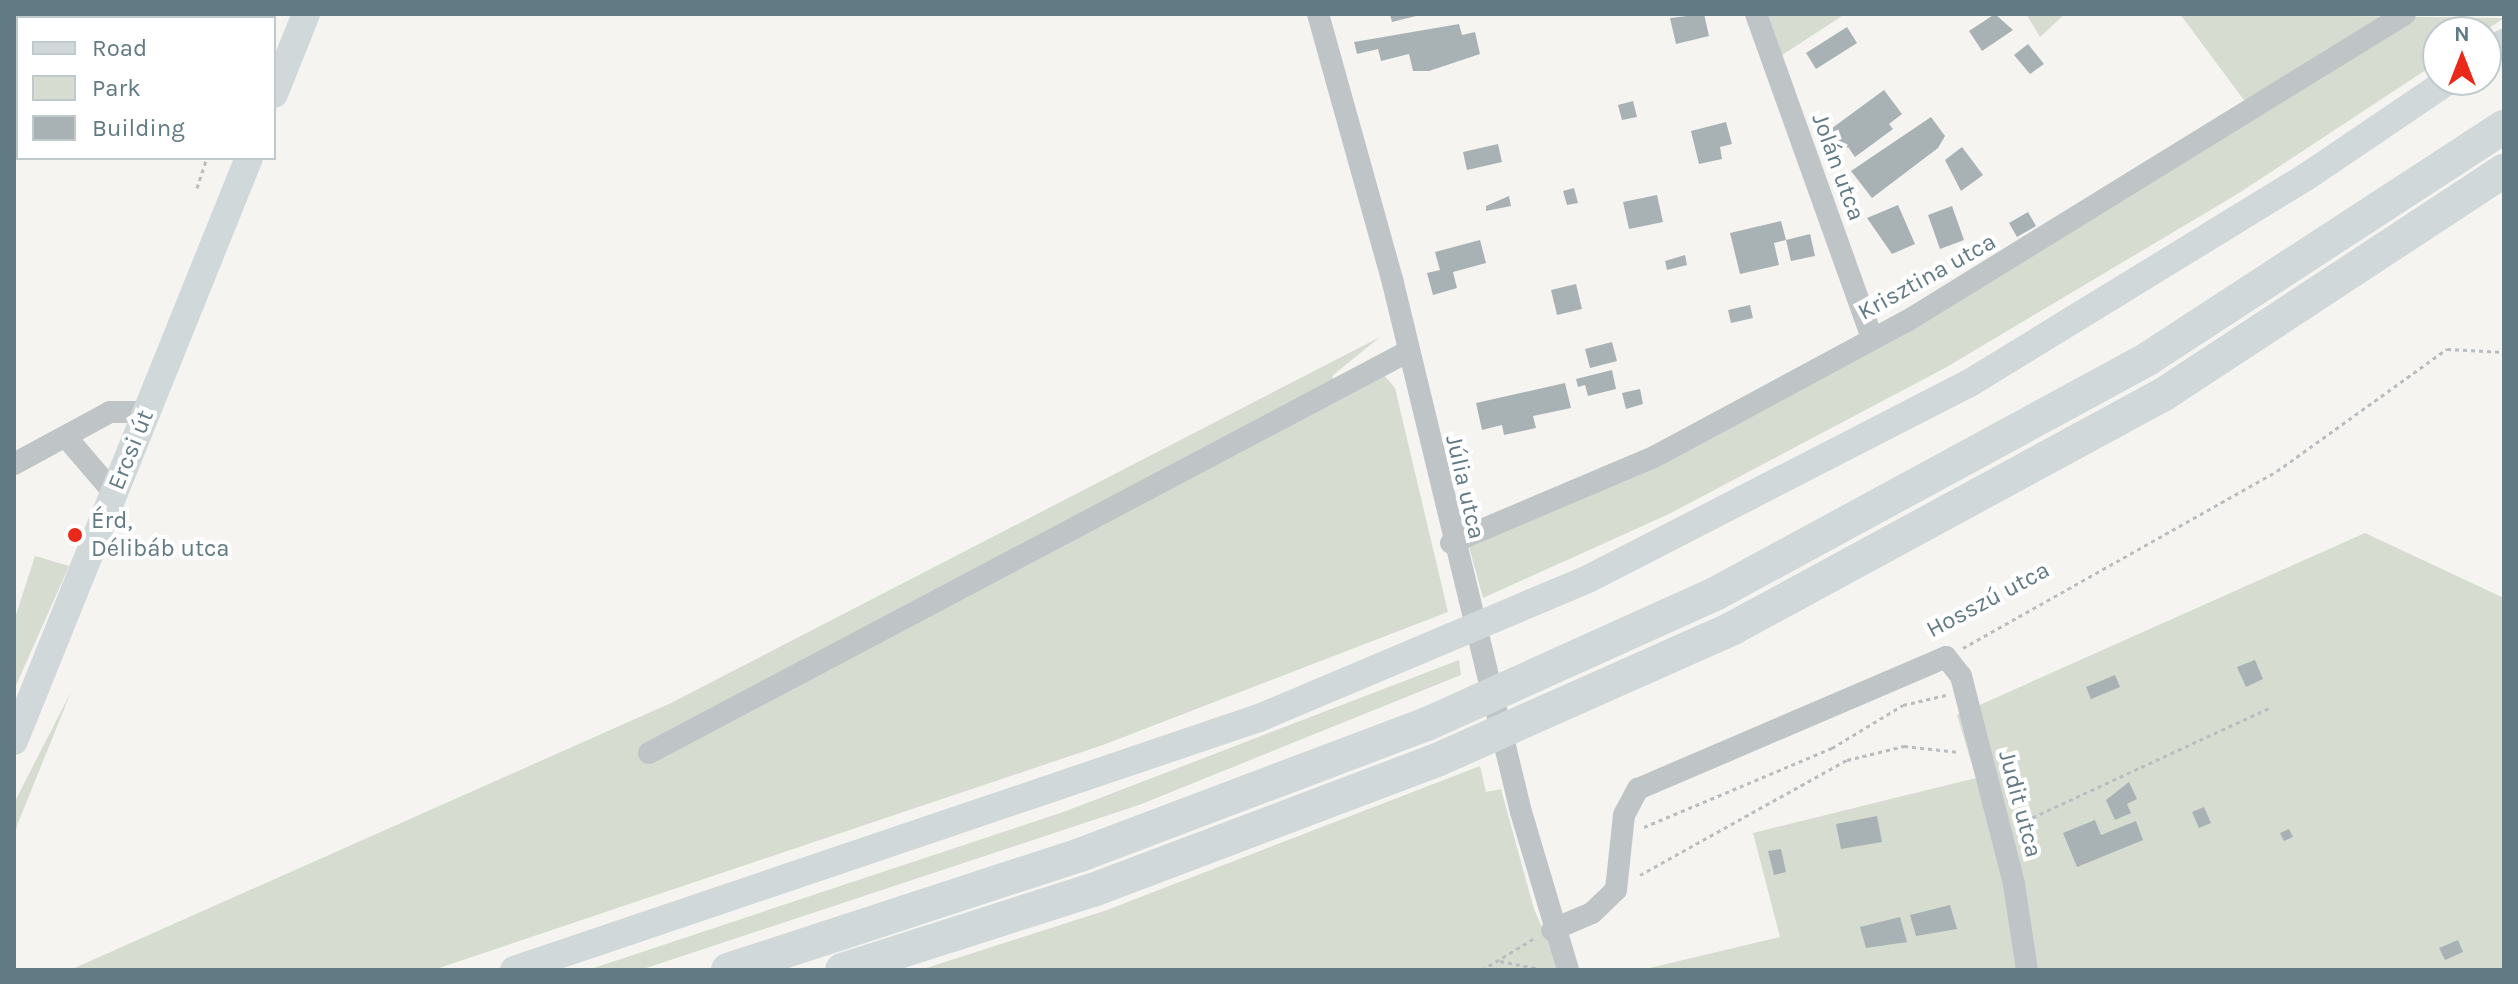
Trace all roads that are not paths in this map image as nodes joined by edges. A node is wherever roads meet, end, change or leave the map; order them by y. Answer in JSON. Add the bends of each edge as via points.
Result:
{"nodes":[{"id":1,"x":306,"y":14,"type":"edge"},
{"id":2,"x":1318,"y":14,"type":"edge"},
{"id":3,"x":1756,"y":14,"type":"edge"},
{"id":4,"x":2405,"y":14,"type":"edge"},
{"id":5,"x":276,"y":89,"type":"edge"},
{"id":6,"x":2425,"y":96,"type":"edge"},
{"id":7,"x":2504,"y":127,"type":"edge"},
{"id":8,"x":248,"y":160,"type":"edge"},
{"id":9,"x":2504,"y":171,"type":"edge"},
{"id":10,"x":1872,"y":338,"type":"junction"},
{"id":11,"x":1407,"y":352,"type":"junction"},
{"id":12,"x":146,"y":412,"type":"junction"},
{"id":13,"x":66,"y":437,"type":"junction"},
{"id":14,"x":14,"y":464,"type":"edge"},
{"id":15,"x":114,"y":493,"type":"junction"},
{"id":16,"x":1451,"y":543,"type":"junction"},
{"id":17,"x":1946,"y":657,"type":"joint"},
{"id":18,"x":14,"y":741,"type":"edge"},
{"id":19,"x":649,"y":753,"type":"dead end"},
{"id":20,"x":1552,"y":930,"type":"junction"},
{"id":21,"x":514,"y":970,"type":"edge"},
{"id":22,"x":728,"y":970,"type":"edge"},
{"id":23,"x":842,"y":970,"type":"edge"},
{"id":24,"x":1568,"y":970,"type":"edge"},
{"id":25,"x":2027,"y":970,"type":"edge"}],
"edges":[{"from":1,"to":5,"type":"main road"},
{"from":2,"to":11,"type":"street","name":"Júlia utca"},
{"from":3,"to":10,"type":"street","name":"Jolán utca"},
{"from":4,"to":10,"type":"street","name":"Krisztina utca","via":[[2047,239]]},
{"from":6,"to":21,"type":"main road","via":[[2306,177],[1981,376],[1590,578],[1247,723]]},
{"from":7,"to":22,"type":"highway","via":[[2149,358],[1715,594],[1427,724],[1080,855]]},
{"from":8,"to":12,"type":"main road","name":"Ercsi út"},
{"from":9,"to":23,"type":"highway","via":[[2164,394],[1733,628],[1394,776],[1093,890]]},
{"from":10,"to":16,"type":"street","name":"Krisztina utca","via":[[1654,457]]},
{"from":11,"to":16,"type":"street","name":"Júlia utca"},
{"from":11,"to":19,"type":"street","via":[[1329,387]]},
{"from":12,"to":13,"type":"street","via":[[110,412]]},
{"from":12,"to":15,"type":"main road","name":"Ercsi út"},
{"from":13,"to":14,"type":"street"},
{"from":13,"to":15,"type":"street"},
{"from":15,"to":18,"type":"main road","name":"Ercsi út"},
{"from":16,"to":20,"type":"street","name":"Júlia utca"},
{"from":17,"to":20,"type":"street","name":"Hosszú utca","via":[[1654,780],[1629,801],[1616,890],[1592,913]]},
{"from":17,"to":25,"type":"street","name":"Judit utca","via":[[1959,670],[1968,704]]},
{"from":20,"to":24,"type":"street","name":"Júlia utca"}]}
